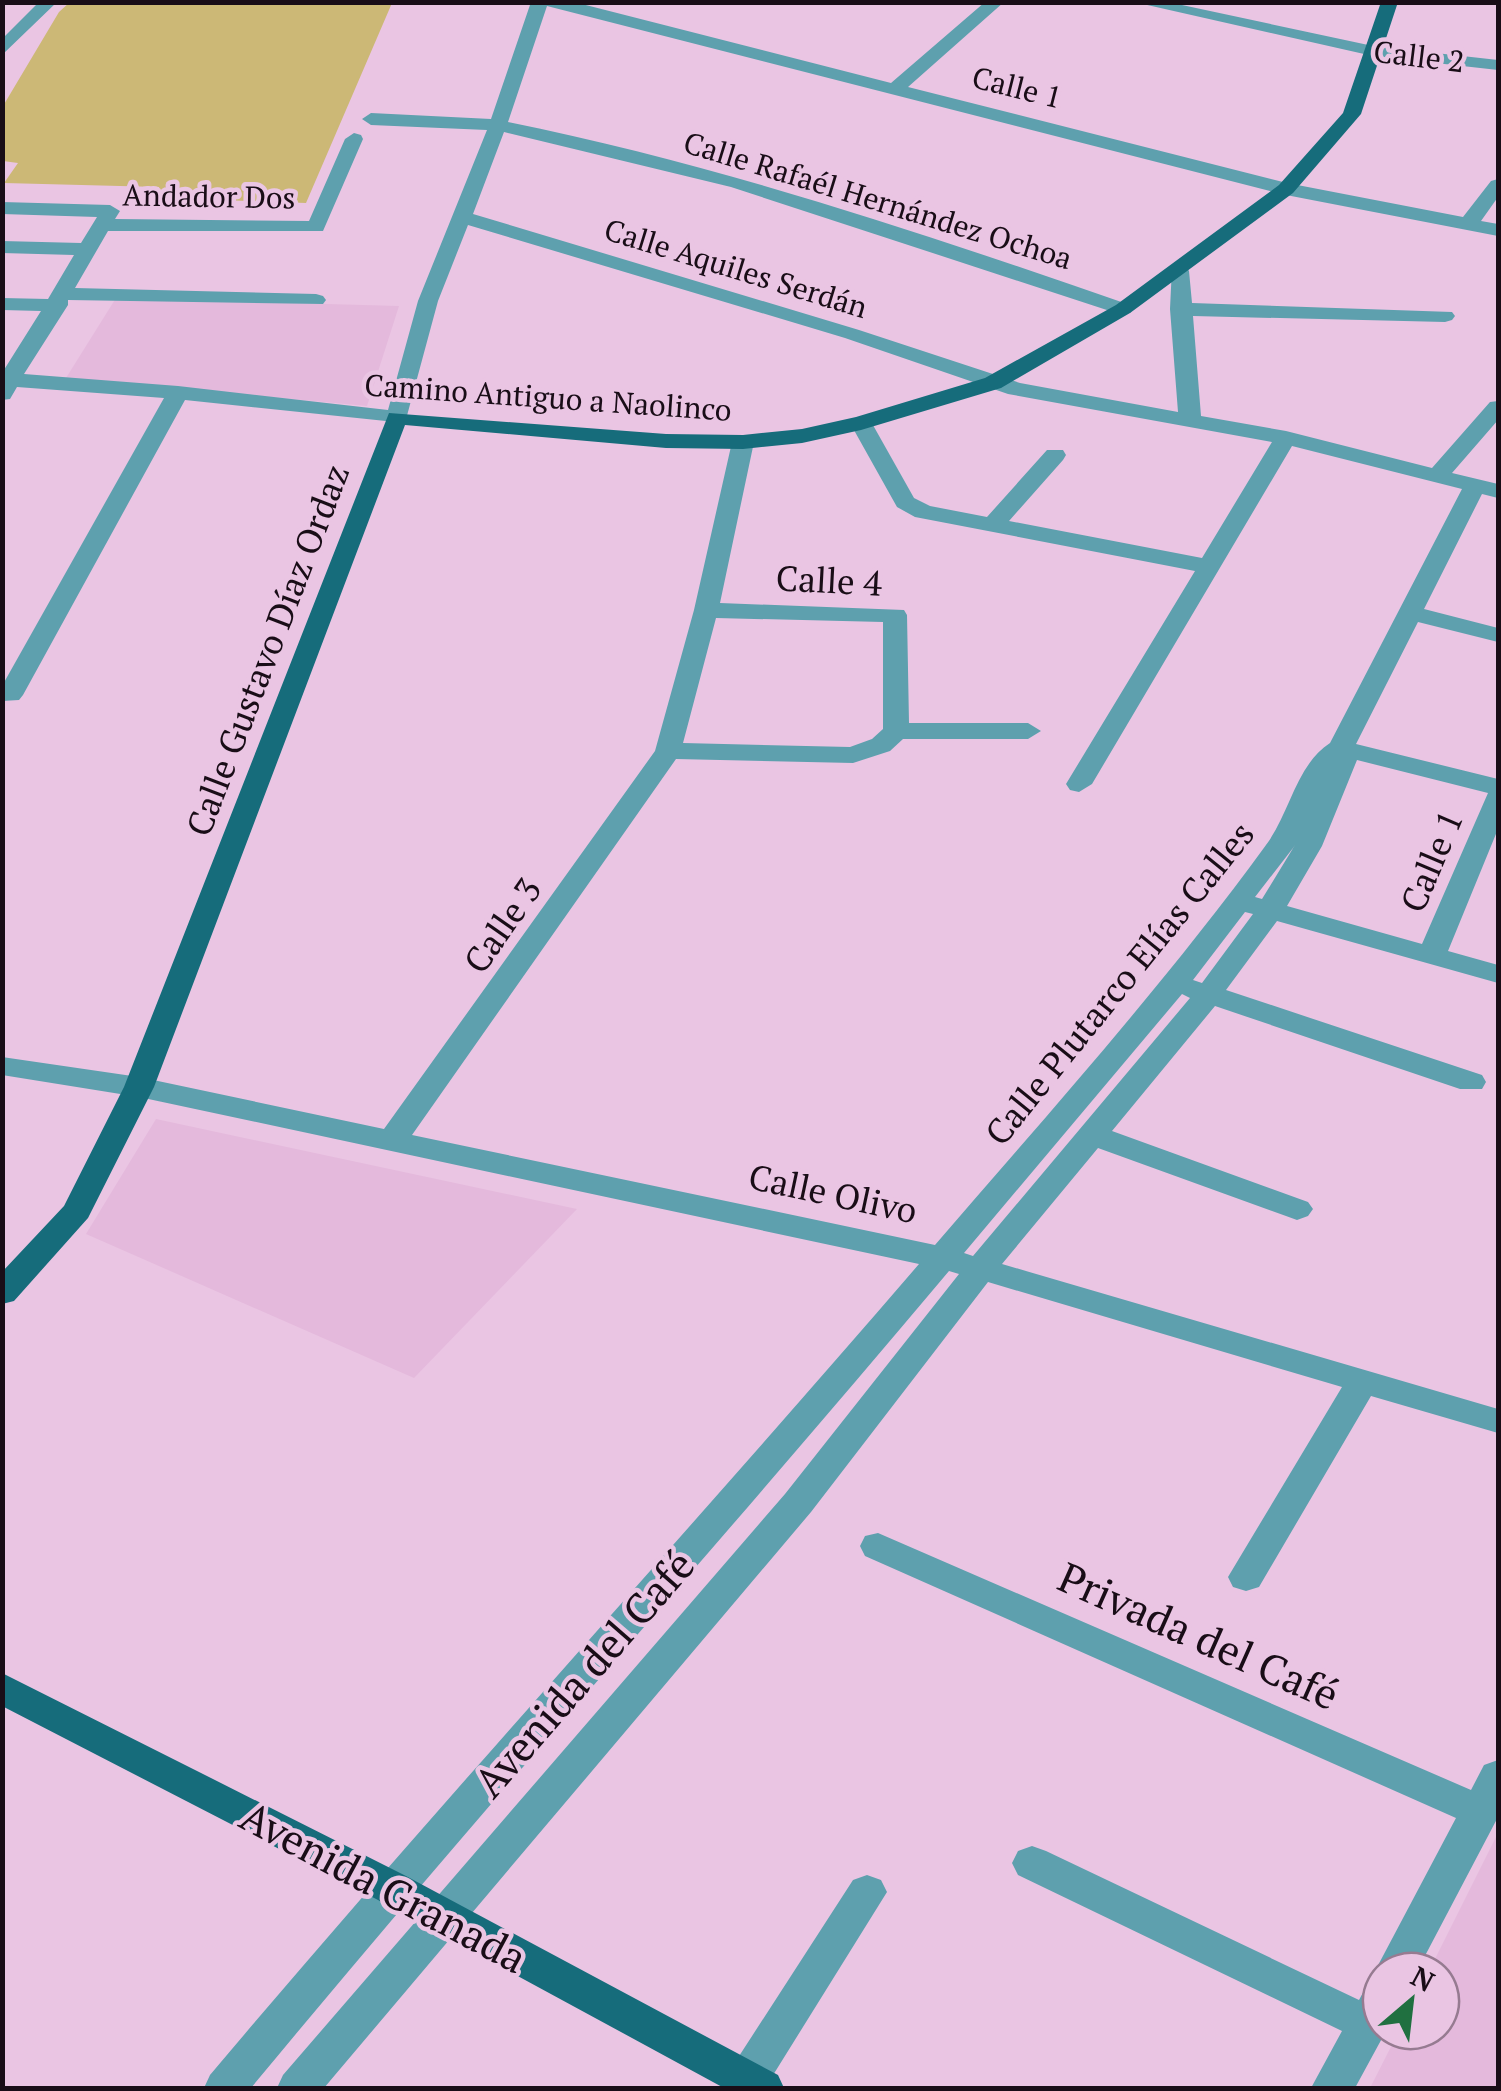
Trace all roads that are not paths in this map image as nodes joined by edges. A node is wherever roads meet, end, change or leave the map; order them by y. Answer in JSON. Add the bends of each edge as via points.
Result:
{"nodes":[{"id":1,"x":48,"y":2,"type":"edge"},
{"id":2,"x":540,"y":2,"type":"edge"},
{"id":3,"x":552,"y":2,"type":"edge"},
{"id":4,"x":996,"y":2,"type":"edge"},
{"id":5,"x":1142,"y":2,"type":"edge"},
{"id":6,"x":1390,"y":2,"type":"edge"},
{"id":7,"x":1374,"y":48,"type":"junction"},
{"id":8,"x":2,"y":50,"type":"edge"},
{"id":9,"x":1498,"y":56,"type":"edge"},
{"id":10,"x":1498,"y":66,"type":"edge"},
{"id":11,"x":894,"y":90,"type":"junction"},
{"id":12,"x":371,"y":119,"type":"dead end"},
{"id":13,"x":498,"y":126,"type":"junction"},
{"id":14,"x":354,"y":138,"type":"dead end"},
{"id":15,"x":1498,"y":185,"type":"edge"},
{"id":16,"x":1286,"y":188,"type":"junction"},
{"id":17,"x":2,"y":208,"type":"edge"},
{"id":18,"x":460,"y":216,"type":"junction"},
{"id":19,"x":105,"y":218,"type":"junction"},
{"id":20,"x":1468,"y":224,"type":"junction"},
{"id":21,"x":1498,"y":230,"type":"edge"},
{"id":22,"x":2,"y":247,"type":"edge"},
{"id":23,"x":85,"y":250,"type":"junction"},
{"id":24,"x":1179,"y":270,"type":"junction"},
{"id":25,"x":61,"y":300,"type":"junction"},
{"id":26,"x":316,"y":300,"type":"dead end"},
{"id":27,"x":2,"y":304,"type":"edge"},
{"id":28,"x":1180,"y":309,"type":"junction"},
{"id":29,"x":1123,"y":310,"type":"junction"},
{"id":30,"x":1445,"y":316,"type":"dead end"},
{"id":31,"x":993,"y":382,"type":"junction"},
{"id":32,"x":5,"y":384,"type":"edge"},
{"id":33,"x":178,"y":393,"type":"junction"},
{"id":34,"x":1498,"y":407,"type":"edge"},
{"id":35,"x":397,"y":418,"type":"junction"},
{"id":36,"x":1190,"y":419,"type":"junction"},
{"id":37,"x":861,"y":423,"type":"junction"},
{"id":38,"x":1286,"y":438,"type":"junction"},
{"id":39,"x":743,"y":442,"type":"junction"},
{"id":40,"x":1056,"y":454,"type":"dead end"},
{"id":41,"x":1437,"y":476,"type":"junction"},
{"id":42,"x":1487,"y":488,"type":"edge"},
{"id":43,"x":992,"y":527,"type":"junction"},
{"id":44,"x":1208,"y":566,"type":"junction"},
{"id":45,"x":706,"y":610,"type":"junction"},
{"id":46,"x":1408,"y":612,"type":"junction"},
{"id":47,"x":1498,"y":635,"type":"edge"},
{"id":48,"x":10,"y":695,"type":"dead end"},
{"id":49,"x":896,"y":731,"type":"junction"},
{"id":50,"x":1028,"y":731,"type":"dead end"},
{"id":51,"x":1341,"y":748,"type":"junction"},
{"id":52,"x":668,"y":751,"type":"junction"},
{"id":53,"x":1080,"y":784,"type":"dead end"},
{"id":54,"x":1498,"y":787,"type":"edge"},
{"id":55,"x":1498,"y":798,"type":"edge"},
{"id":56,"x":1239,"y":902,"type":"junction"},
{"id":57,"x":1270,"y":910,"type":"junction"},
{"id":58,"x":1432,"y":954,"type":"junction"},
{"id":59,"x":1498,"y":974,"type":"edge"},
{"id":60,"x":1176,"y":983,"type":"junction"},
{"id":61,"x":1209,"y":994,"type":"junction"},
{"id":62,"x":2,"y":1066,"type":"edge"},
{"id":63,"x":1471,"y":1082,"type":"dead end"},
{"id":64,"x":139,"y":1087,"type":"junction"},
{"id":65,"x":1094,"y":1134,"type":"junction"},
{"id":66,"x":393,"y":1139,"type":"junction"},
{"id":67,"x":1298,"y":1210,"type":"dead end"},
{"id":68,"x":943,"y":1258,"type":"junction"},
{"id":69,"x":981,"y":1268,"type":"junction"},
{"id":70,"x":2,"y":1292,"type":"edge"},
{"id":71,"x":1362,"y":1383,"type":"junction"},
{"id":72,"x":1498,"y":1421,"type":"edge"},
{"id":73,"x":750,"y":1484,"type":"junction"},
{"id":74,"x":798,"y":1504,"type":"junction"},
{"id":75,"x":878,"y":1546,"type":"dead end"},
{"id":76,"x":1246,"y":1577,"type":"dead end"},
{"id":77,"x":2,"y":1688,"type":"edge"},
{"id":78,"x":1498,"y":1776,"type":"edge"},
{"id":79,"x":1481,"y":1812,"type":"junction"},
{"id":80,"x":1032,"y":1863,"type":"dead end"},
{"id":81,"x":392,"y":1888,"type":"junction"},
{"id":82,"x":868,"y":1892,"type":"dead end"},
{"id":83,"x":442,"y":1916,"type":"junction"},
{"id":84,"x":1407,"y":1951,"type":"edge"},
{"id":85,"x":1361,"y":2006,"type":"edge"},
{"id":86,"x":1361,"y":2037,"type":"edge"},
{"id":87,"x":755,"y":2084,"type":"edge"},
{"id":88,"x":224,"y":2088,"type":"edge"},
{"id":89,"x":298,"y":2088,"type":"edge"},
{"id":90,"x":1333,"y":2088,"type":"edge"}],
"edges":[{"from":1,"to":8,"type":"street"},
{"from":2,"to":13,"type":"street","name":"Calle Gustavo Díaz Ordaz"},
{"from":3,"to":11,"type":"street","name":"Calle 1"},
{"from":4,"to":11,"type":"street"},
{"from":5,"to":7,"type":"street","name":"Calle 2"},
{"from":6,"to":7,"type":"main road","name":"Camino Antiguo a Naolinco"},
{"from":7,"to":9,"type":"street","name":"Calle 2"},
{"from":7,"to":10,"type":"street","name":"Calle 2"},
{"from":7,"to":16,"type":"main road","name":"Camino Antiguo a Naolinco","via":[[1352,114]]},
{"from":11,"to":16,"type":"street","name":"Calle 1"},
{"from":12,"to":13,"type":"street"},
{"from":13,"to":18,"type":"street","name":"Calle Gustavo Díaz Ordaz"},
{"from":13,"to":29,"type":"street","name":"Calle Rafaél Hernández Ochoa","via":[[771,192]]},
{"from":14,"to":19,"type":"street","name":"Andador Dos","via":[[316,228]]},
{"from":15,"to":20,"type":"street"},
{"from":16,"to":20,"type":"street","name":"Calle 1"},
{"from":16,"to":24,"type":"main road","name":"Camino Antiguo a Naolinco"},
{"from":17,"to":19,"type":"street","name":"Andador Dos"},
{"from":18,"to":31,"type":"street","name":"Calle Aquiles Serdán"},
{"from":18,"to":35,"type":"street","name":"Calle Gustavo Díaz Ordaz","via":[[428,301]]},
{"from":19,"to":23,"type":"street"},
{"from":20,"to":21,"type":"street","name":"Calle 1"},
{"from":22,"to":23,"type":"street"},
{"from":23,"to":25,"type":"street"},
{"from":24,"to":28,"type":"street"},
{"from":24,"to":29,"type":"main road","name":"Camino Antiguo a Naolinco"},
{"from":25,"to":26,"type":"street"},
{"from":25,"to":27,"type":"street"},
{"from":25,"to":32,"type":"street"},
{"from":28,"to":30,"type":"street"},
{"from":28,"to":36,"type":"street"},
{"from":29,"to":31,"type":"main road","name":"Camino Antiguo a Naolinco"},
{"from":31,"to":36,"type":"street","name":"Calle Aquiles Serdán"},
{"from":31,"to":37,"type":"main road","name":"Camino Antiguo a Naolinco"},
{"from":32,"to":33,"type":"street","name":"Camino Antiguo a Naolinco"},
{"from":33,"to":35,"type":"street","name":"Camino Antiguo a Naolinco"},
{"from":33,"to":48,"type":"street"},
{"from":34,"to":41,"type":"street"},
{"from":35,"to":39,"type":"main road","name":"Camino Antiguo a Naolinco"},
{"from":35,"to":64,"type":"main road","name":"Calle Gustavo Díaz Ordaz"},
{"from":36,"to":38,"type":"street","name":"Calle Aquiles Serdán"},
{"from":37,"to":39,"type":"main road","name":"Camino Antiguo a Naolinco"},
{"from":37,"to":43,"type":"street","via":[[906,502]]},
{"from":38,"to":41,"type":"street","name":"Calle Aquiles Serdán"},
{"from":38,"to":44,"type":"street"},
{"from":39,"to":45,"type":"street","name":"Calle 3"},
{"from":40,"to":43,"type":"street"},
{"from":41,"to":42,"type":"street","name":"Calle Aquiles Serdán"},
{"from":42,"to":46,"type":"street","name":"Calle Plutarco Elías Calles"},
{"from":43,"to":44,"type":"street"},
{"from":44,"to":53,"type":"street"},
{"from":45,"to":49,"type":"street","name":"Calle 4","via":[[895,615]]},
{"from":45,"to":52,"type":"street","name":"Calle 3"},
{"from":46,"to":47,"type":"street"},
{"from":46,"to":51,"type":"street","name":"Calle Plutarco Elías Calles"},
{"from":49,"to":50,"type":"street"},
{"from":49,"to":52,"type":"street","via":[[853,756]]},
{"from":51,"to":54,"type":"street","name":"Calle 1"},
{"from":51,"to":56,"type":"street","name":"Calle Plutarco Elías Calles","via":[[1325,758],[1283,842]]},
{"from":51,"to":57,"type":"street","name":"Calle Plutarco Elías Calles","via":[[1345,764]]},
{"from":52,"to":66,"type":"street","name":"Calle 3"},
{"from":55,"to":58,"type":"street","name":"Calle 1"},
{"from":56,"to":57,"type":"street"},
{"from":56,"to":60,"type":"street","name":"Calle Plutarco Elías Calles"},
{"from":57,"to":58,"type":"street"},
{"from":57,"to":61,"type":"street","name":"Calle Plutarco Elías Calles"},
{"from":58,"to":59,"type":"street"},
{"from":60,"to":61,"type":"street"},
{"from":60,"to":68,"type":"street","name":"Calle Plutarco Elías Calles"},
{"from":61,"to":63,"type":"street"},
{"from":61,"to":65,"type":"street","name":"Calle Plutarco Elías Calles"},
{"from":62,"to":64,"type":"street"},
{"from":64,"to":66,"type":"street","name":"Calle Olivo"},
{"from":64,"to":70,"type":"main road","name":"Calle Gustavo Díaz Ordaz","via":[[76,1211]]},
{"from":65,"to":67,"type":"street"},
{"from":65,"to":69,"type":"street","name":"Calle Plutarco Elías Calles"},
{"from":66,"to":68,"type":"street","name":"Calle Olivo"},
{"from":68,"to":69,"type":"street","name":"Calle Olivo"},
{"from":68,"to":73,"type":"street","name":"Avenida del Café"},
{"from":69,"to":71,"type":"street","name":"Calle Olivo"},
{"from":69,"to":74,"type":"street","name":"Avenida del Café"},
{"from":71,"to":72,"type":"street","name":"Calle Olivo"},
{"from":71,"to":76,"type":"street"},
{"from":73,"to":74,"type":"street"},
{"from":73,"to":81,"type":"street","name":"Avenida del Café"},
{"from":74,"to":83,"type":"street","name":"Avenida del Café"},
{"from":75,"to":79,"type":"street","name":"Privada del Café"},
{"from":77,"to":81,"type":"main road","name":"Avenida Granada"},
{"from":78,"to":79,"type":"street"},
{"from":79,"to":84,"type":"street"},
{"from":80,"to":85,"type":"street"},
{"from":81,"to":83,"type":"main road","name":"Avenida Granada"},
{"from":81,"to":88,"type":"street","name":"Avenida del Café"},
{"from":82,"to":87,"type":"street"},
{"from":83,"to":87,"type":"main road","name":"Avenida Granada"},
{"from":83,"to":89,"type":"street","name":"Avenida del Café"},
{"from":86,"to":90,"type":"street"}]}
